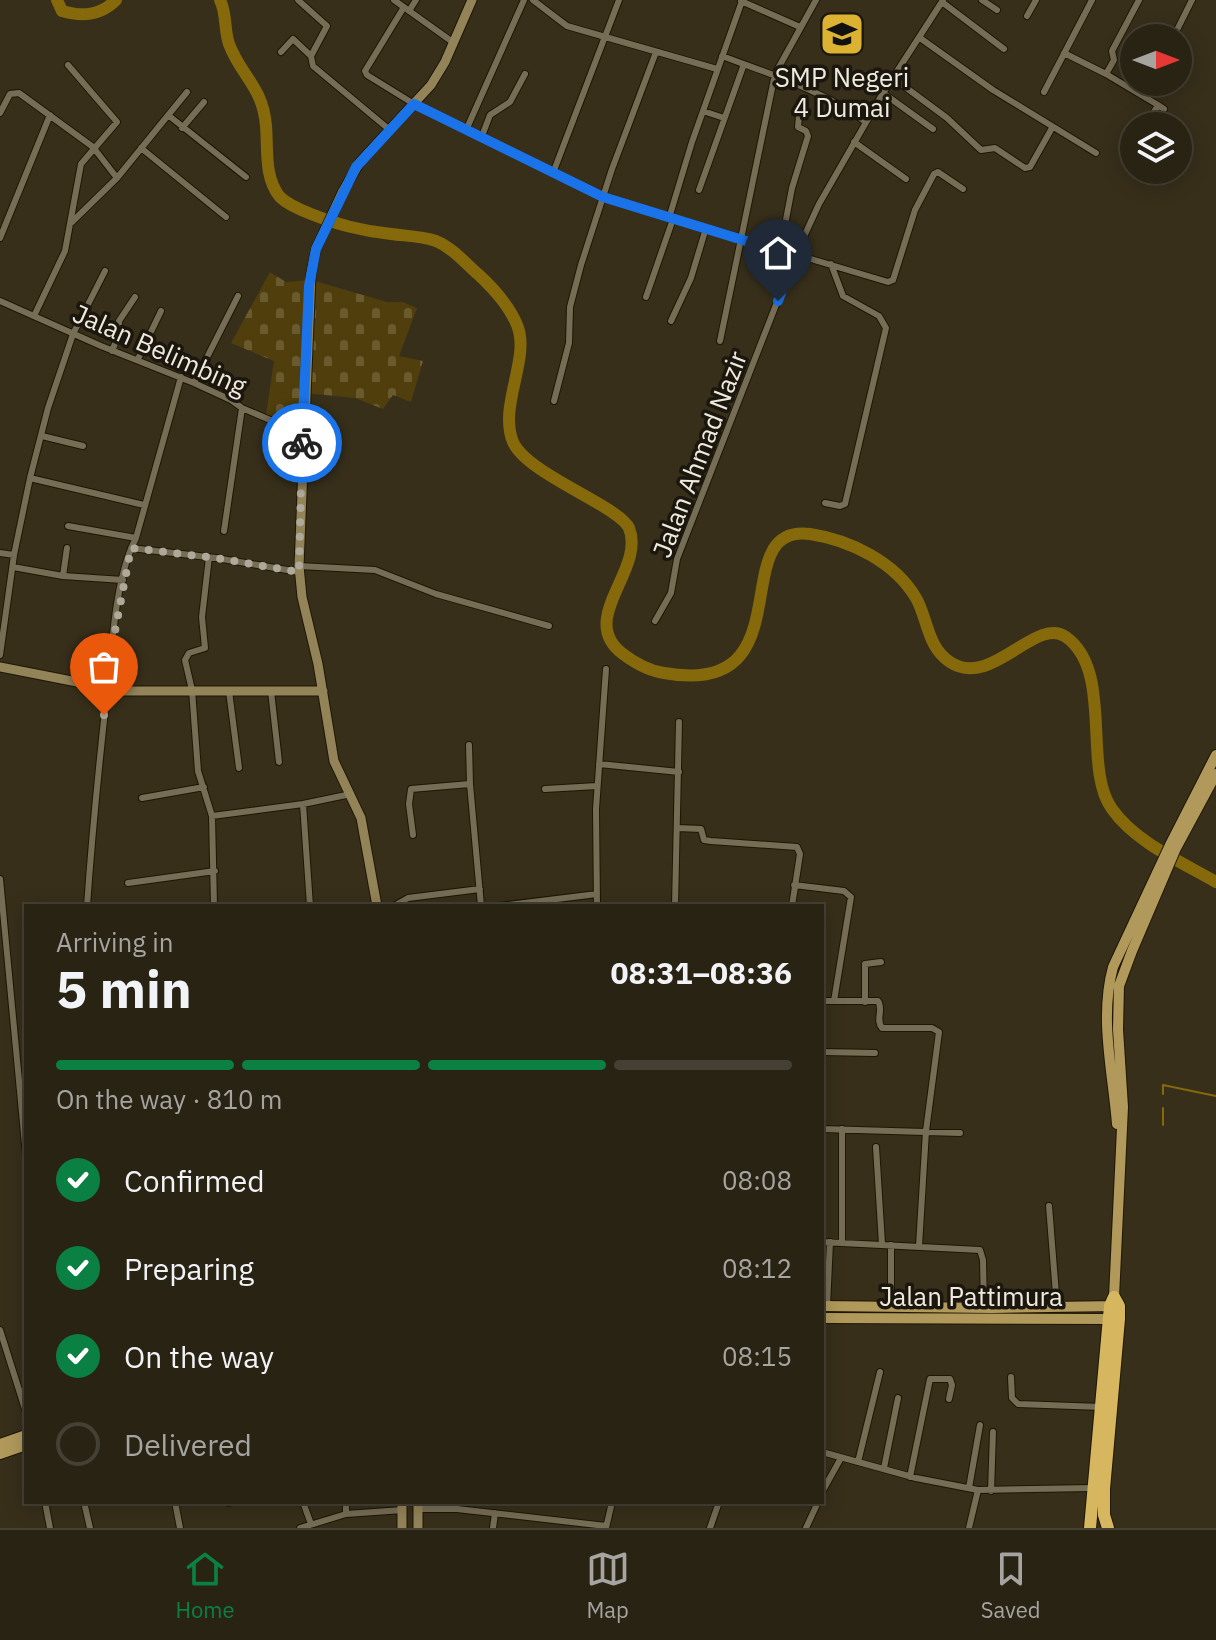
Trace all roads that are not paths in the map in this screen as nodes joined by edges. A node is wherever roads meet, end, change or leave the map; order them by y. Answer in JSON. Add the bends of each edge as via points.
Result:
{"nodes":[{"id":1,"x":298,"y":0,"type":"edge"},
{"id":2,"x":394,"y":0,"type":"edge"},
{"id":3,"x":416,"y":0,"type":"edge"},
{"id":4,"x":472,"y":0,"type":"edge"},
{"id":5,"x":524,"y":0,"type":"edge"},
{"id":6,"x":533,"y":0,"type":"edge"},
{"id":7,"x":619,"y":0,"type":"edge"},
{"id":8,"x":816,"y":0,"type":"edge"},
{"id":9,"x":982,"y":0,"type":"edge"},
{"id":10,"x":1036,"y":0,"type":"edge"},
{"id":11,"x":1092,"y":0,"type":"edge"},
{"id":12,"x":1139,"y":0,"type":"edge"},
{"id":13,"x":1192,"y":0,"type":"edge"},
{"id":14,"x":745,"y":1,"type":"edge"},
{"id":15,"x":943,"y":1,"type":"edge"},
{"id":16,"x":407,"y":9,"type":"junction"},
{"id":17,"x":997,"y":10,"type":"dead end"},
{"id":18,"x":1027,"y":16,"type":"dead end"},
{"id":19,"x":1180,"y":24,"type":"edge"},
{"id":20,"x":800,"y":27,"type":"junction"},
{"id":21,"x":604,"y":36,"type":"junction"},
{"id":22,"x":920,"y":38,"type":"junction"},
{"id":23,"x":454,"y":43,"type":"junction"},
{"id":24,"x":1004,"y":49,"type":"dead end"},
{"id":25,"x":281,"y":52,"type":"dead end"},
{"id":26,"x":656,"y":52,"type":"junction"},
{"id":27,"x":1064,"y":53,"type":"junction"},
{"id":28,"x":311,"y":56,"type":"junction"},
{"id":29,"x":722,"y":56,"type":"junction"},
{"id":30,"x":744,"y":64,"type":"junction"},
{"id":31,"x":68,"y":65,"type":"dead end"},
{"id":32,"x":717,"y":69,"type":"junction"},
{"id":33,"x":525,"y":74,"type":"dead end"},
{"id":34,"x":775,"y":74,"type":"junction"},
{"id":35,"x":1106,"y":74,"type":"junction"},
{"id":36,"x":893,"y":78,"type":"junction"},
{"id":37,"x":1120,"y":82,"type":"edge"},
{"id":38,"x":187,"y":92,"type":"dead end"},
{"id":39,"x":1044,"y":92,"type":"dead end"},
{"id":40,"x":883,"y":93,"type":"junction"},
{"id":41,"x":1143,"y":96,"type":"edge"},
{"id":42,"x":204,"y":102,"type":"dead end"},
{"id":43,"x":414,"y":104,"type":"junction"},
{"id":44,"x":703,"y":111,"type":"junction"},
{"id":45,"x":1157,"y":112,"type":"edge"},
{"id":46,"x":0,"y":113,"type":"edge"},
{"id":47,"x":50,"y":115,"type":"junction"},
{"id":48,"x":168,"y":115,"type":"junction"},
{"id":49,"x":799,"y":116,"type":"dead end"},
{"id":50,"x":724,"y":118,"type":"junction"},
{"id":51,"x":866,"y":122,"type":"junction"},
{"id":52,"x":182,"y":128,"type":"junction"},
{"id":53,"x":467,"y":128,"type":"junction"},
{"id":54,"x":1052,"y":128,"type":"junction"},
{"id":55,"x":933,"y":129,"type":"dead end"},
{"id":56,"x":391,"y":131,"type":"junction"},
{"id":57,"x":482,"y":136,"type":"junction"},
{"id":58,"x":854,"y":142,"type":"junction"},
{"id":59,"x":93,"y":147,"type":"junction"},
{"id":60,"x":141,"y":148,"type":"junction"},
{"id":61,"x":1096,"y":153,"type":"dead end"},
{"id":62,"x":553,"y":173,"type":"junction"},
{"id":63,"x":246,"y":177,"type":"dead end"},
{"id":64,"x":117,"y":178,"type":"junction"},
{"id":65,"x":906,"y":179,"type":"dead end"},
{"id":66,"x":963,"y":189,"type":"dead end"},
{"id":67,"x":699,"y":190,"type":"dead end"},
{"id":68,"x":603,"y":197,"type":"junction"},
{"id":69,"x":226,"y":217,"type":"dead end"},
{"id":70,"x":671,"y":218,"type":"junction"},
{"id":71,"x":72,"y":222,"type":"junction"},
{"id":72,"x":706,"y":228,"type":"junction"},
{"id":73,"x":0,"y":238,"type":"edge"},
{"id":74,"x":742,"y":240,"type":"junction"},
{"id":75,"x":780,"y":251,"type":"junction"},
{"id":76,"x":795,"y":256,"type":"junction"},
{"id":77,"x":831,"y":264,"type":"junction"},
{"id":78,"x":105,"y":271,"type":"dead end"},
{"id":79,"x":238,"y":296,"type":"dead end"},
{"id":80,"x":135,"y":297,"type":"dead end"},
{"id":81,"x":646,"y":297,"type":"dead end"},
{"id":82,"x":0,"y":301,"type":"edge"},
{"id":83,"x":161,"y":311,"type":"dead end"},
{"id":84,"x":34,"y":316,"type":"junction"},
{"id":85,"x":671,"y":321,"type":"dead end"},
{"id":86,"x":73,"y":334,"type":"junction"},
{"id":87,"x":720,"y":341,"type":"dead end"},
{"id":88,"x":112,"y":351,"type":"junction"},
{"id":89,"x":138,"y":359,"type":"junction"},
{"id":90,"x":181,"y":377,"type":"junction"},
{"id":91,"x":194,"y":383,"type":"junction"},
{"id":92,"x":554,"y":401,"type":"dead end"},
{"id":93,"x":242,"y":408,"type":"junction"},
{"id":94,"x":303,"y":434,"type":"junction"},
{"id":95,"x":42,"y":436,"type":"junction"},
{"id":96,"x":83,"y":446,"type":"dead end"},
{"id":97,"x":30,"y":478,"type":"junction"},
{"id":98,"x":825,"y":503,"type":"dead end"},
{"id":99,"x":144,"y":505,"type":"junction"},
{"id":100,"x":68,"y":526,"type":"dead end"},
{"id":101,"x":224,"y":531,"type":"dead end"},
{"id":102,"x":136,"y":538,"type":"junction"},
{"id":103,"x":67,"y":548,"type":"dead end"},
{"id":104,"x":131,"y":548,"type":"junction"},
{"id":105,"x":0,"y":553,"type":"edge"},
{"id":106,"x":14,"y":555,"type":"junction"},
{"id":107,"x":209,"y":557,"type":"junction"},
{"id":108,"x":13,"y":567,"type":"junction"},
{"id":109,"x":299,"y":569,"type":"junction"},
{"id":110,"x":63,"y":576,"type":"junction"},
{"id":111,"x":123,"y":580,"type":"junction"},
{"id":112,"x":655,"y":621,"type":"dead end"},
{"id":113,"x":549,"y":626,"type":"dead end"},
{"id":114,"x":0,"y":655,"type":"edge"},
{"id":115,"x":0,"y":667,"type":"edge"},
{"id":116,"x":606,"y":669,"type":"dead end"},
{"id":117,"x":107,"y":689,"type":"junction"},
{"id":118,"x":192,"y":690,"type":"junction"},
{"id":119,"x":229,"y":691,"type":"junction"},
{"id":120,"x":271,"y":691,"type":"junction"},
{"id":121,"x":323,"y":691,"type":"junction"},
{"id":122,"x":679,"y":722,"type":"dead end"},
{"id":123,"x":469,"y":745,"type":"dead end"},
{"id":124,"x":1216,"y":755,"type":"edge"},
{"id":125,"x":279,"y":762,"type":"dead end"},
{"id":126,"x":599,"y":764,"type":"junction"},
{"id":127,"x":239,"y":768,"type":"dead end"},
{"id":128,"x":679,"y":772,"type":"junction"},
{"id":129,"x":1216,"y":774,"type":"edge"},
{"id":130,"x":470,"y":784,"type":"junction"},
{"id":131,"x":597,"y":786,"type":"junction"},
{"id":132,"x":204,"y":787,"type":"junction"},
{"id":133,"x":545,"y":789,"type":"dead end"},
{"id":134,"x":351,"y":794,"type":"junction"},
{"id":135,"x":142,"y":798,"type":"dead end"},
{"id":136,"x":303,"y":804,"type":"junction"},
{"id":137,"x":212,"y":816,"type":"junction"},
{"id":138,"x":678,"y":828,"type":"junction"},
{"id":139,"x":413,"y":835,"type":"dead end"},
{"id":140,"x":215,"y":871,"type":"junction"},
{"id":141,"x":0,"y":879,"type":"edge"},
{"id":142,"x":128,"y":883,"type":"dead end"},
{"id":143,"x":794,"y":885,"type":"junction"},
{"id":144,"x":480,"y":889,"type":"junction"},
{"id":145,"x":597,"y":894,"type":"junction"},
{"id":146,"x":87,"y":904,"type":"edge"},
{"id":147,"x":214,"y":904,"type":"edge"},
{"id":148,"x":310,"y":904,"type":"edge"},
{"id":149,"x":377,"y":904,"type":"edge"},
{"id":150,"x":398,"y":904,"type":"edge"},
{"id":151,"x":481,"y":904,"type":"edge"},
{"id":152,"x":515,"y":904,"type":"edge"},
{"id":153,"x":597,"y":904,"type":"edge"},
{"id":154,"x":675,"y":904,"type":"edge"},
{"id":155,"x":792,"y":904,"type":"edge"},
{"id":156,"x":2,"y":910,"type":"edge"},
{"id":157,"x":881,"y":962,"type":"dead end"},
{"id":158,"x":824,"y":1001,"type":"edge"},
{"id":159,"x":834,"y":1001,"type":"junction"},
{"id":160,"x":865,"y":1002,"type":"junction"},
{"id":161,"x":824,"y":1052,"type":"edge"},
{"id":162,"x":875,"y":1053,"type":"dead end"},
{"id":163,"x":24,"y":1125,"type":"edge"},
{"id":164,"x":824,"y":1129,"type":"edge"},
{"id":165,"x":842,"y":1129,"type":"junction"},
{"id":166,"x":926,"y":1131,"type":"junction"},
{"id":167,"x":960,"y":1133,"type":"dead end"},
{"id":168,"x":1120,"y":1146,"type":"junction"},
{"id":169,"x":876,"y":1147,"type":"dead end"},
{"id":170,"x":1049,"y":1206,"type":"dead end"},
{"id":171,"x":826,"y":1242,"type":"edge"},
{"id":172,"x":842,"y":1242,"type":"junction"},
{"id":173,"x":882,"y":1244,"type":"junction"},
{"id":174,"x":891,"y":1245,"type":"junction"},
{"id":175,"x":919,"y":1246,"type":"junction"},
{"id":176,"x":891,"y":1305,"type":"junction"},
{"id":177,"x":1057,"y":1307,"type":"junction"},
{"id":178,"x":984,"y":1308,"type":"junction"},
{"id":179,"x":1114,"y":1309,"type":"junction"},
{"id":180,"x":824,"y":1312,"type":"edge"},
{"id":181,"x":0,"y":1330,"type":"edge"},
{"id":182,"x":880,"y":1372,"type":"dead end"},
{"id":183,"x":1011,"y":1377,"type":"dead end"},
{"id":184,"x":898,"y":1398,"type":"dead end"},
{"id":185,"x":949,"y":1399,"type":"dead end"},
{"id":186,"x":24,"y":1406,"type":"edge"},
{"id":187,"x":1102,"y":1407,"type":"junction"},
{"id":188,"x":980,"y":1425,"type":"dead end"},
{"id":189,"x":993,"y":1432,"type":"dead end"},
{"id":190,"x":24,"y":1436,"type":"edge"},
{"id":191,"x":0,"y":1444,"type":"edge"},
{"id":192,"x":24,"y":1446,"type":"edge"},
{"id":193,"x":824,"y":1453,"type":"edge"},
{"id":194,"x":0,"y":1454,"type":"edge"},
{"id":195,"x":841,"y":1458,"type":"junction"},
{"id":196,"x":858,"y":1462,"type":"junction"},
{"id":197,"x":884,"y":1468,"type":"junction"},
{"id":198,"x":910,"y":1477,"type":"junction"},
{"id":199,"x":824,"y":1488,"type":"edge"},
{"id":200,"x":969,"y":1488,"type":"junction"},
{"id":201,"x":1093,"y":1488,"type":"junction"},
{"id":202,"x":978,"y":1490,"type":"junction"},
{"id":203,"x":991,"y":1491,"type":"junction"},
{"id":204,"x":45,"y":1504,"type":"edge"},
{"id":205,"x":84,"y":1504,"type":"edge"},
{"id":206,"x":175,"y":1504,"type":"edge"},
{"id":207,"x":304,"y":1504,"type":"edge"},
{"id":208,"x":346,"y":1504,"type":"edge"},
{"id":209,"x":612,"y":1504,"type":"edge"},
{"id":210,"x":718,"y":1504,"type":"edge"},
{"id":211,"x":817,"y":1504,"type":"edge"},
{"id":212,"x":418,"y":1505,"type":"edge"},
{"id":213,"x":402,"y":1506,"type":"edge"},
{"id":214,"x":495,"y":1513,"type":"junction"},
{"id":215,"x":346,"y":1514,"type":"junction"},
{"id":216,"x":541,"y":1518,"type":"junction"},
{"id":217,"x":311,"y":1524,"type":"junction"},
{"id":218,"x":606,"y":1527,"type":"edge"},
{"id":219,"x":50,"y":1528,"type":"edge"},
{"id":220,"x":90,"y":1528,"type":"edge"},
{"id":221,"x":180,"y":1528,"type":"edge"},
{"id":222,"x":300,"y":1528,"type":"edge"},
{"id":223,"x":402,"y":1528,"type":"edge"},
{"id":224,"x":418,"y":1528,"type":"edge"},
{"id":225,"x":493,"y":1528,"type":"edge"},
{"id":226,"x":539,"y":1528,"type":"edge"},
{"id":227,"x":710,"y":1528,"type":"edge"},
{"id":228,"x":806,"y":1528,"type":"edge"},
{"id":229,"x":969,"y":1528,"type":"edge"},
{"id":230,"x":1090,"y":1528,"type":"edge"},
{"id":231,"x":1108,"y":1528,"type":"edge"}],
"edges":[{"from":1,"to":28,"type":"street","via":[[327,26]]},
{"from":2,"to":16,"type":"street"},
{"from":3,"to":16,"type":"street"},
{"from":4,"to":23,"type":"street"},
{"from":5,"to":53,"type":"street"},
{"from":6,"to":21,"type":"street","via":[[567,26]]},
{"from":7,"to":21,"type":"street"},
{"from":8,"to":20,"type":"street"},
{"from":9,"to":17,"type":"street"},
{"from":10,"to":18,"type":"street"},
{"from":11,"to":27,"type":"street"},
{"from":12,"to":35,"type":"street"},
{"from":13,"to":19,"type":"street"},
{"from":14,"to":20,"type":"street"},
{"from":14,"to":29,"type":"street"},
{"from":15,"to":22,"type":"street","name":"Jalan Ahmad Nazir"},
{"from":15,"to":24,"type":"street"},
{"from":16,"to":23,"type":"street"},
{"from":16,"to":43,"type":"street","via":[[365,72]]},
{"from":20,"to":34,"type":"street"},
{"from":21,"to":26,"type":"street"},
{"from":21,"to":62,"type":"street"},
{"from":22,"to":36,"type":"street","name":"Jalan Ahmad Nazir"},
{"from":22,"to":54,"type":"street"},
{"from":23,"to":43,"type":"street"},
{"from":25,"to":28,"type":"street","via":[[293,39]]},
{"from":26,"to":32,"type":"street"},
{"from":26,"to":68,"type":"street"},
{"from":27,"to":35,"type":"street"},
{"from":27,"to":39,"type":"street"},
{"from":28,"to":56,"type":"street","via":[[313,66]]},
{"from":29,"to":30,"type":"street"},
{"from":29,"to":32,"type":"street"},
{"from":30,"to":34,"type":"street"},
{"from":30,"to":50,"type":"street"},
{"from":31,"to":59,"type":"street","via":[[117,120]]},
{"from":32,"to":44,"type":"street"},
{"from":33,"to":57,"type":"street","via":[[510,102],[490,115]]},
{"from":34,"to":51,"type":"street"},
{"from":34,"to":74,"type":"street"},
{"from":35,"to":37,"type":"street"},
{"from":36,"to":40,"type":"street","name":"Jalan Ahmad Nazir"},
{"from":36,"to":54,"type":"street","via":[[981,150],[995,148],[1025,168]]},
{"from":38,"to":48,"type":"street"},
{"from":40,"to":51,"type":"street","name":"Jalan Ahmad Nazir"},
{"from":40,"to":55,"type":"street"},
{"from":41,"to":45,"type":"street","via":[[1161,107]]},
{"from":42,"to":52,"type":"street"},
{"from":43,"to":53,"type":"street"},
{"from":43,"to":56,"type":"street"},
{"from":44,"to":50,"type":"street"},
{"from":44,"to":70,"type":"street"},
{"from":46,"to":47,"type":"street","via":[[15,92]]},
{"from":47,"to":59,"type":"street"},
{"from":47,"to":73,"type":"street"},
{"from":48,"to":52,"type":"street"},
{"from":48,"to":60,"type":"street"},
{"from":49,"to":75,"type":"street","via":[[798,127],[808,136]]},
{"from":50,"to":67,"type":"street"},
{"from":51,"to":58,"type":"street","name":"Jalan Ahmad Nazir"},
{"from":52,"to":63,"type":"street"},
{"from":53,"to":57,"type":"street"},
{"from":54,"to":61,"type":"street"},
{"from":56,"to":94,"type":"street","via":[[356,167],[318,245],[309,286]]},
{"from":57,"to":62,"type":"street"},
{"from":58,"to":65,"type":"street"},
{"from":58,"to":76,"type":"street","name":"Jalan Ahmad Nazir"},
{"from":59,"to":64,"type":"street"},
{"from":59,"to":71,"type":"street","via":[[80,165]]},
{"from":60,"to":64,"type":"street"},
{"from":60,"to":69,"type":"street"},
{"from":62,"to":68,"type":"street"},
{"from":64,"to":71,"type":"street"},
{"from":66,"to":77,"type":"street","via":[[934,174],[915,210],[891,281]]},
{"from":68,"to":70,"type":"street"},
{"from":68,"to":92,"type":"street","via":[[570,307],[569,343]]},
{"from":70,"to":72,"type":"street"},
{"from":70,"to":81,"type":"street"},
{"from":71,"to":84,"type":"street","via":[[64,255]]},
{"from":72,"to":74,"type":"street"},
{"from":72,"to":85,"type":"street"},
{"from":74,"to":75,"type":"street"},
{"from":74,"to":87,"type":"street"},
{"from":75,"to":76,"type":"street"},
{"from":76,"to":77,"type":"street"},
{"from":76,"to":112,"type":"street","name":"Jalan Ahmad Nazir","via":[[677,559],[671,593]]},
{"from":77,"to":98,"type":"street","via":[[843,296],[879,316],[886,328],[845,504]]},
{"from":78,"to":86,"type":"street"},
{"from":79,"to":91,"type":"street"},
{"from":80,"to":88,"type":"street","via":[[119,321]]},
{"from":82,"to":84,"type":"street","name":"Jalan Belimbing"},
{"from":83,"to":89,"type":"street"},
{"from":84,"to":86,"type":"street","name":"Jalan Belimbing"},
{"from":86,"to":88,"type":"street","name":"Jalan Belimbing"},
{"from":86,"to":95,"type":"street"},
{"from":88,"to":89,"type":"street","name":"Jalan Belimbing"},
{"from":89,"to":90,"type":"street","name":"Jalan Belimbing"},
{"from":90,"to":91,"type":"street","name":"Jalan Belimbing"},
{"from":90,"to":99,"type":"street"},
{"from":91,"to":93,"type":"street","name":"Jalan Belimbing"},
{"from":93,"to":94,"type":"street","name":"Jalan Belimbing"},
{"from":93,"to":101,"type":"street"},
{"from":94,"to":109,"type":"street"},
{"from":95,"to":96,"type":"street"},
{"from":95,"to":97,"type":"street"},
{"from":97,"to":99,"type":"street"},
{"from":97,"to":106,"type":"street"},
{"from":99,"to":102,"type":"street"},
{"from":100,"to":102,"type":"street"},
{"from":102,"to":104,"type":"street"},
{"from":103,"to":110,"type":"street"},
{"from":104,"to":107,"type":"street"},
{"from":104,"to":111,"type":"street"},
{"from":105,"to":106,"type":"street"},
{"from":106,"to":108,"type":"street"},
{"from":107,"to":109,"type":"street"},
{"from":107,"to":118,"type":"street","via":[[202,617],[205,648],[185,657]]},
{"from":108,"to":110,"type":"street"},
{"from":108,"to":114,"type":"street"},
{"from":109,"to":113,"type":"street","via":[[375,570],[436,594]]},
{"from":109,"to":121,"type":"street"},
{"from":110,"to":111,"type":"street"},
{"from":111,"to":117,"type":"street"},
{"from":115,"to":117,"type":"street"},
{"from":116,"to":126,"type":"street"},
{"from":117,"to":118,"type":"street"},
{"from":117,"to":146,"type":"street"},
{"from":118,"to":119,"type":"street"},
{"from":118,"to":132,"type":"street"},
{"from":119,"to":120,"type":"street"},
{"from":119,"to":127,"type":"street"},
{"from":120,"to":121,"type":"street"},
{"from":120,"to":125,"type":"street"},
{"from":121,"to":134,"type":"street","via":[[334,761]]},
{"from":122,"to":128,"type":"street"},
{"from":123,"to":130,"type":"street"},
{"from":124,"to":168,"type":"main road","via":[[1113,967],[1106,999]]},
{"from":126,"to":128,"type":"street"},
{"from":126,"to":131,"type":"street"},
{"from":128,"to":138,"type":"street"},
{"from":129,"to":168,"type":"main road","via":[[1176,848],[1117,1000]]},
{"from":130,"to":139,"type":"street","via":[[411,789]]},
{"from":130,"to":144,"type":"street"},
{"from":131,"to":133,"type":"street"},
{"from":131,"to":145,"type":"street"},
{"from":132,"to":135,"type":"street"},
{"from":132,"to":137,"type":"street"},
{"from":134,"to":136,"type":"street"},
{"from":134,"to":149,"type":"street","via":[[364,827]]},
{"from":136,"to":137,"type":"street"},
{"from":136,"to":148,"type":"street"},
{"from":137,"to":140,"type":"street"},
{"from":138,"to":143,"type":"street","via":[[701,829],[704,840],[797,847]]},
{"from":138,"to":154,"type":"street"},
{"from":140,"to":142,"type":"street"},
{"from":140,"to":147,"type":"street"},
{"from":141,"to":156,"type":"street"},
{"from":143,"to":155,"type":"street"},
{"from":143,"to":159,"type":"street","via":[[844,891],[851,897]]},
{"from":144,"to":150,"type":"street","via":[[408,898]]},
{"from":144,"to":151,"type":"street"},
{"from":145,"to":152,"type":"street"},
{"from":145,"to":153,"type":"street"},
{"from":156,"to":163,"type":"street"},
{"from":157,"to":160,"type":"street","via":[[865,964]]},
{"from":158,"to":159,"type":"street"},
{"from":159,"to":160,"type":"street"},
{"from":160,"to":166,"type":"street","via":[[880,1003],[882,1028],[939,1032]]},
{"from":161,"to":162,"type":"street"},
{"from":164,"to":165,"type":"street"},
{"from":165,"to":166,"type":"street"},
{"from":165,"to":172,"type":"street"},
{"from":166,"to":167,"type":"street"},
{"from":166,"to":175,"type":"street"},
{"from":168,"to":179,"type":"main road"},
{"from":169,"to":173,"type":"street"},
{"from":170,"to":177,"type":"street"},
{"from":171,"to":172,"type":"street"},
{"from":171,"to":180,"type":"street"},
{"from":172,"to":173,"type":"street"},
{"from":173,"to":174,"type":"street"},
{"from":174,"to":175,"type":"street"},
{"from":174,"to":176,"type":"street"},
{"from":175,"to":178,"type":"street","via":[[980,1250]]},
{"from":176,"to":178,"type":"main road","name":"Jalan Pattimura"},
{"from":176,"to":180,"type":"main road","name":"Jalan Pattimura"},
{"from":177,"to":178,"type":"main road","name":"Jalan Pattimura"},
{"from":177,"to":179,"type":"main road","name":"Jalan Pattimura"},
{"from":179,"to":180,"type":"main road","name":"Jalan Pattimura"},
{"from":179,"to":187,"type":"highway"},
{"from":179,"to":231,"type":"highway","via":[[1104,1489]]},
{"from":181,"to":186,"type":"street"},
{"from":182,"to":196,"type":"street"},
{"from":183,"to":187,"type":"street","via":[[1012,1398],[1018,1404]]},
{"from":184,"to":197,"type":"street"},
{"from":185,"to":198,"type":"street","via":[[951,1381],[930,1379]]},
{"from":187,"to":201,"type":"highway"},
{"from":188,"to":200,"type":"street"},
{"from":189,"to":203,"type":"street"},
{"from":190,"to":191,"type":"main road"},
{"from":192,"to":194,"type":"main road"},
{"from":193,"to":195,"type":"street"},
{"from":195,"to":196,"type":"street"},
{"from":195,"to":199,"type":"street"},
{"from":196,"to":197,"type":"street"},
{"from":197,"to":198,"type":"street"},
{"from":198,"to":200,"type":"street"},
{"from":200,"to":202,"type":"street"},
{"from":201,"to":203,"type":"street"},
{"from":201,"to":230,"type":"highway"},
{"from":202,"to":203,"type":"street"},
{"from":202,"to":229,"type":"street"},
{"from":204,"to":219,"type":"street"},
{"from":205,"to":220,"type":"street"},
{"from":206,"to":221,"type":"street"},
{"from":207,"to":217,"type":"street"},
{"from":208,"to":215,"type":"street"},
{"from":209,"to":218,"type":"street"},
{"from":210,"to":227,"type":"street"},
{"from":211,"to":228,"type":"street"},
{"from":212,"to":214,"type":"street"},
{"from":212,"to":224,"type":"street"},
{"from":213,"to":215,"type":"street"},
{"from":213,"to":223,"type":"street"},
{"from":214,"to":216,"type":"street"},
{"from":214,"to":225,"type":"street"},
{"from":215,"to":217,"type":"street"},
{"from":216,"to":218,"type":"street"},
{"from":216,"to":226,"type":"street"},
{"from":217,"to":222,"type":"street"}]}
